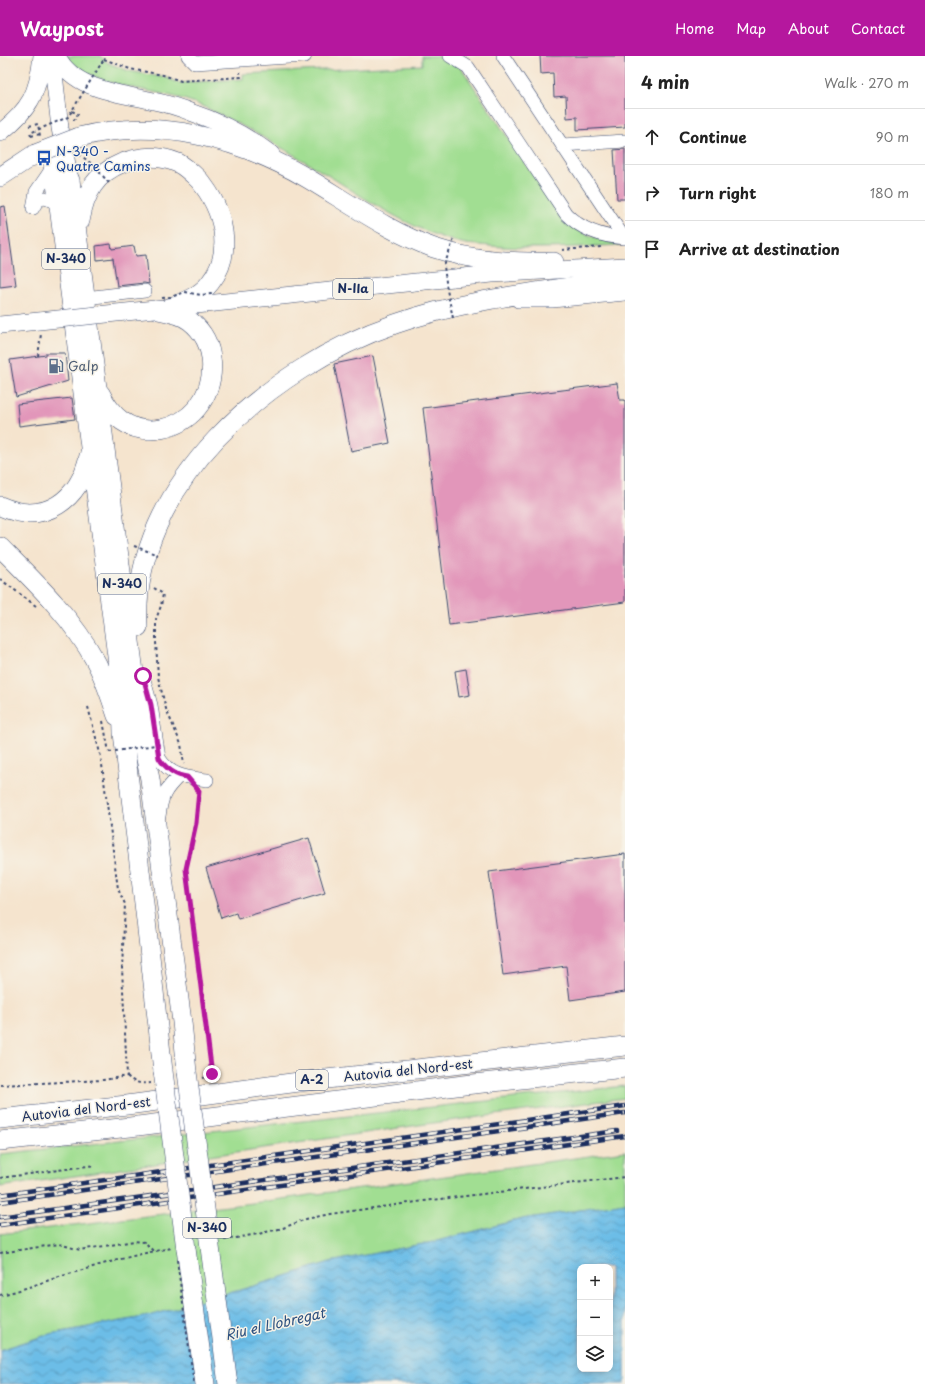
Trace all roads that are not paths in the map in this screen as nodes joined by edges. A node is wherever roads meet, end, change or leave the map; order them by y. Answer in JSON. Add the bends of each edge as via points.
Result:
{"nodes":[{"id":1,"x":43,"y":56,"type":"edge"},
{"id":2,"x":52,"y":56,"type":"edge"},
{"id":3,"x":57,"y":56,"type":"edge"},
{"id":4,"x":188,"y":56,"type":"edge"},
{"id":5,"x":305,"y":56,"type":"edge"},
{"id":6,"x":450,"y":56,"type":"edge"},
{"id":7,"x":466,"y":56,"type":"edge"},
{"id":8,"x":503,"y":56,"type":"edge"},
{"id":9,"x":479,"y":83,"type":"junction"},
{"id":10,"x":0,"y":133,"type":"edge"},
{"id":11,"x":625,"y":141,"type":"edge"},
{"id":12,"x":562,"y":145,"type":"junction"},
{"id":13,"x":53,"y":160,"type":"junction"},
{"id":14,"x":290,"y":168,"type":"junction"},
{"id":15,"x":0,"y":177,"type":"edge"},
{"id":16,"x":70,"y":180,"type":"joint"},
{"id":17,"x":59,"y":205,"type":"junction"},
{"id":18,"x":78,"y":236,"type":"junction"},
{"id":19,"x":624,"y":238,"type":"edge"},
{"id":20,"x":625,"y":257,"type":"edge"},
{"id":21,"x":554,"y":262,"type":"junction"},
{"id":22,"x":625,"y":266,"type":"edge"},
{"id":23,"x":492,"y":274,"type":"junction"},
{"id":24,"x":625,"y":279,"type":"edge"},
{"id":25,"x":145,"y":291,"type":"dead end"},
{"id":26,"x":625,"y":294,"type":"edge"},
{"id":27,"x":86,"y":298,"type":"junction"},
{"id":28,"x":496,"y":299,"type":"junction"},
{"id":29,"x":162,"y":308,"type":"junction"},
{"id":30,"x":0,"y":325,"type":"edge"},
{"id":31,"x":97,"y":388,"type":"junction"},
{"id":32,"x":90,"y":448,"type":"junction"},
{"id":33,"x":0,"y":506,"type":"edge"},
{"id":34,"x":0,"y":547,"type":"edge"},
{"id":35,"x":0,"y":565,"type":"edge"},
{"id":36,"x":43,"y":590,"type":"junction"},
{"id":37,"x":143,"y":676,"type":"junction"},
{"id":38,"x":123,"y":733,"type":"junction"},
{"id":39,"x":183,"y":777,"type":"junction"},
{"id":40,"x":150,"y":779,"type":"junction"},
{"id":41,"x":207,"y":780,"type":"dead end"},
{"id":42,"x":157,"y":828,"type":"junction"},
{"id":43,"x":625,"y":1046,"type":"edge"},
{"id":44,"x":625,"y":1068,"type":"edge"},
{"id":45,"x":0,"y":1119,"type":"edge"},
{"id":46,"x":0,"y":1141,"type":"edge"},
{"id":47,"x":205,"y":1384,"type":"edge"},
{"id":48,"x":228,"y":1384,"type":"edge"}],
"edges":[{"from":1,"to":10,"type":"main road","via":[[37,86],[28,106]]},
{"from":1,"to":13,"type":"main road","number":"N-340"},
{"from":2,"to":16,"type":"main road","number":"N-340","via":[[60,128]]},
{"from":3,"to":14,"type":"main road","via":[[67,71],[85,82],[108,91],[173,106],[202,116],[250,140]]},
{"from":4,"to":5,"type":"street","via":[[195,63]]},
{"from":6,"to":9,"type":"street","via":[[468,67]]},
{"from":7,"to":9,"type":"street"},
{"from":8,"to":12,"type":"street"},
{"from":9,"to":19,"type":"street","via":[[566,214],[589,230],[610,237]]},
{"from":11,"to":12,"type":"street"},
{"from":12,"to":19,"type":"street"},
{"from":13,"to":17,"type":"highway","number":"N-340"},
{"from":13,"to":17,"type":"street","via":[[49,173],[36,192],[33,208],[36,201],[42,198]]},
{"from":14,"to":15,"type":"highway","bridge":true,"via":[[260,154],[214,138],[174,130],[133,128],[33,145]]},
{"from":14,"to":21,"type":"highway","via":[[408,237],[434,247],[472,258],[512,262]]},
{"from":16,"to":18,"type":"highway","number":"N-340"},
{"from":17,"to":32,"type":"highway","number":"N-340"},
{"from":18,"to":27,"type":"highway","number":"N-340"},
{"from":18,"to":29,"type":"highway","via":[[86,198],[98,178],[115,166],[147,157],[179,164],[189,170],[209,194],[220,218],[223,255],[216,275],[203,290],[189,300]]},
{"from":20,"to":21,"type":"main road","number":"N-IIa"},
{"from":21,"to":23,"type":"main road","number":"N-IIa"},
{"from":22,"to":23,"type":"main road","number":"N-IIa"},
{"from":23,"to":29,"type":"main road","number":"N-IIa"},
{"from":24,"to":28,"type":"highway"},
{"from":25,"to":27,"type":"street"},
{"from":26,"to":28,"type":"street","via":[[552,301]]},
{"from":27,"to":31,"type":"highway","number":"N-340"},
{"from":28,"to":37,"type":"highway","via":[[422,315],[351,342],[306,366],[270,391],[209,446],[168,502],[147,554],[138,604],[138,635]]},
{"from":29,"to":30,"type":"main road","number":"N-IIa","bridge":true},
{"from":29,"to":31,"type":"highway","via":[[189,320],[202,332],[207,341],[212,374],[206,394],[199,405],[190,415],[171,426],[153,430],[142,429],[123,422],[114,414]]},
{"from":31,"to":40,"type":"highway","number":"N-340"},
{"from":32,"to":33,"type":"highway","via":[[84,472],[75,489],[65,499],[44,511],[22,513]]},
{"from":32,"to":38,"type":"highway","number":"N-340","via":[[122,695]]},
{"from":34,"to":36,"type":"highway"},
{"from":35,"to":36,"type":"highway"},
{"from":36,"to":38,"type":"highway","via":[[89,649]]},
{"from":37,"to":39,"type":"street","via":[[151,705],[159,758],[162,763]]},
{"from":37,"to":40,"type":"highway","via":[[152,748]]},
{"from":38,"to":47,"type":"highway","number":"N-340","bridge":true,"via":[[163,1071]]},
{"from":39,"to":41,"type":"street"},
{"from":39,"to":42,"type":"street","via":[[168,787],[164,794]]},
{"from":40,"to":42,"type":"highway","number":"N-340"},
{"from":42,"to":48,"type":"highway","number":"N-340","bridge":true},
{"from":43,"to":45,"type":"highway","name":"Autovia del Nord-est","number":"A-2","via":[[307,1081]]},
{"from":44,"to":46,"type":"highway","name":"Autovia del Nord-est","number":"A-2"}]}
